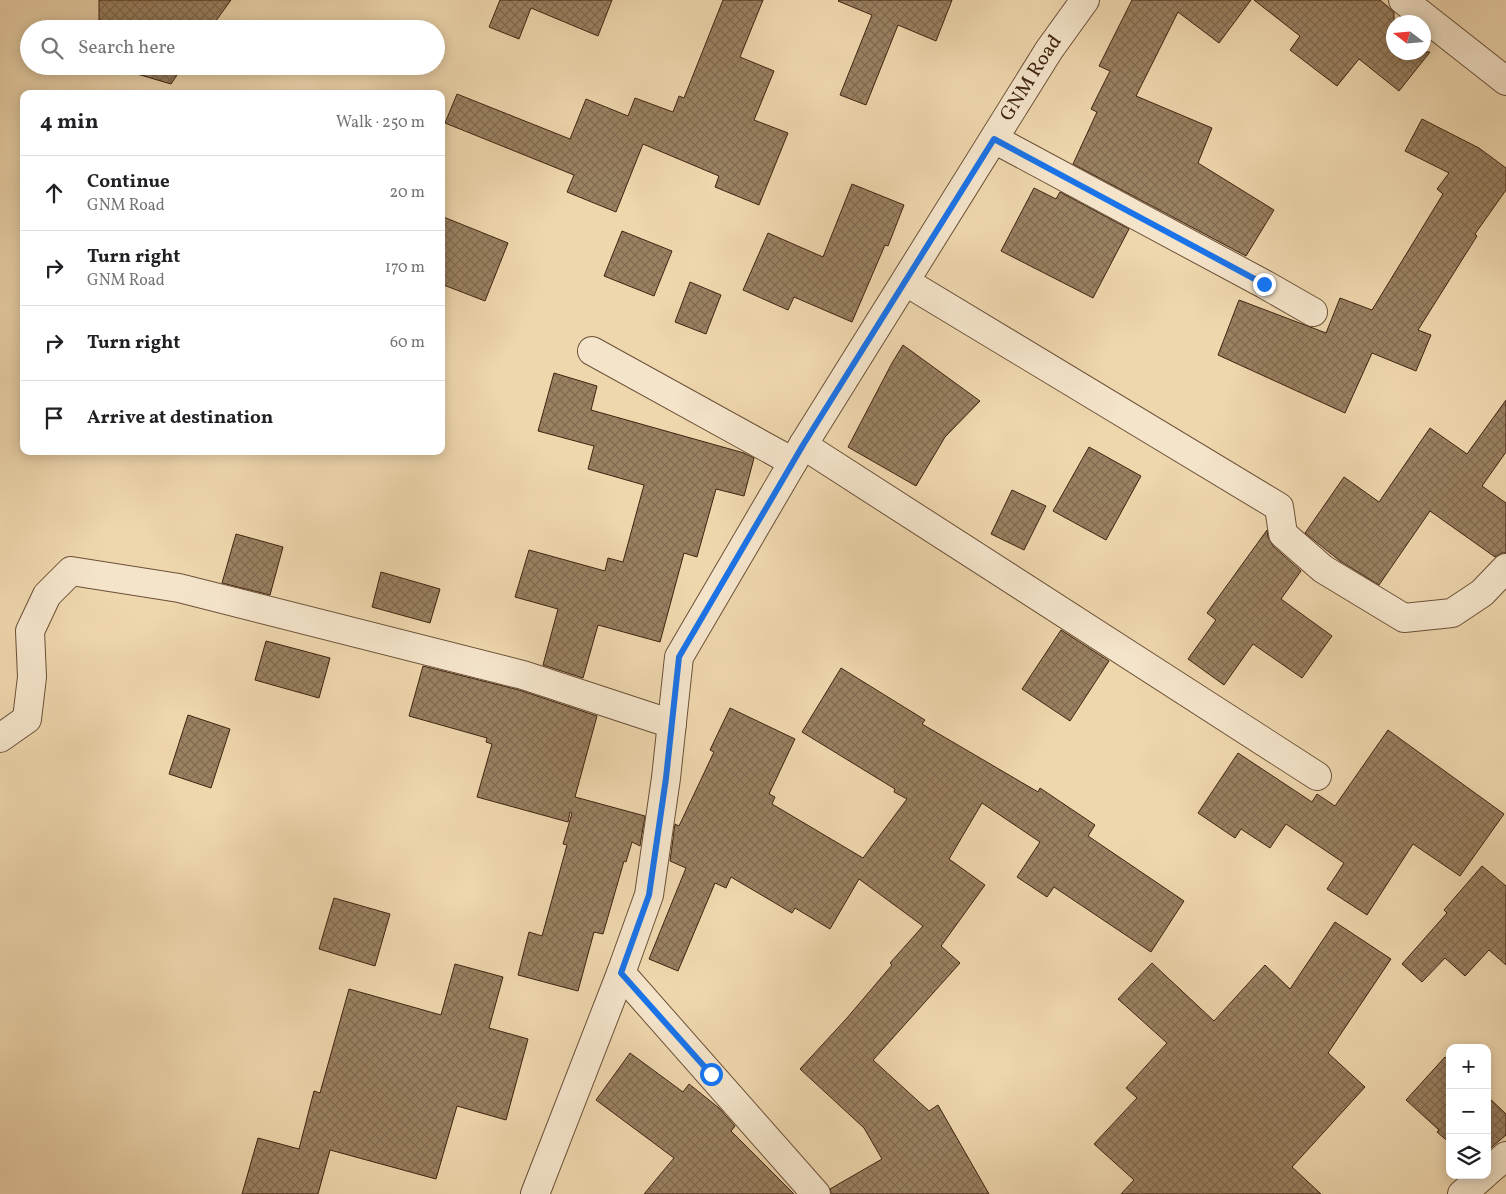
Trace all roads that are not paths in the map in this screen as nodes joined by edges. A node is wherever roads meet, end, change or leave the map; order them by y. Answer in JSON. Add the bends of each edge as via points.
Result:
{"nodes":[{"id":1,"x":1085,"y":0,"type":"edge"},
{"id":2,"x":1403,"y":0,"type":"edge"},
{"id":3,"x":1506,"y":81,"type":"edge"},
{"id":4,"x":994,"y":139,"type":"junction"},
{"id":5,"x":906,"y":282,"type":"junction"},
{"id":6,"x":1313,"y":312,"type":"dead end"},
{"id":7,"x":592,"y":351,"type":"dead end"},
{"id":8,"x":798,"y":454,"type":"junction"},
{"id":9,"x":1506,"y":568,"type":"edge"},
{"id":10,"x":672,"y":724,"type":"junction"},
{"id":11,"x":0,"y":738,"type":"edge"},
{"id":12,"x":1317,"y":776,"type":"dead end"},
{"id":13,"x":621,"y":973,"type":"junction"},
{"id":14,"x":1506,"y":1156,"type":"edge"},
{"id":15,"x":1491,"y":1169,"type":"edge"},
{"id":16,"x":1479,"y":1179,"type":"edge"},
{"id":17,"x":535,"y":1194,"type":"edge"},
{"id":18,"x":816,"y":1194,"type":"edge"},
{"id":19,"x":1462,"y":1194,"type":"edge"}],
"edges":[{"from":1,"to":4,"type":"street","name":"GNM Road","via":[[1049,50]]},
{"from":2,"to":3,"type":"street"},
{"from":4,"to":5,"type":"street","name":"GNM Road"},
{"from":4,"to":6,"type":"street"},
{"from":5,"to":8,"type":"street","name":"GNM Road"},
{"from":5,"to":9,"type":"street","via":[[1280,507],[1283,534],[1323,569],[1404,618],[1452,614],[1482,592]]},
{"from":7,"to":8,"type":"street"},
{"from":8,"to":10,"type":"street","name":"GNM Road","via":[[679,657]]},
{"from":8,"to":12,"type":"street"},
{"from":10,"to":11,"type":"street","via":[[523,675],[179,588],[71,571],[47,596],[30,631],[32,677],[27,719]]},
{"from":10,"to":13,"type":"street","name":"GNM Road","via":[[649,895]]},
{"from":13,"to":17,"type":"street","name":"GNM Road"},
{"from":13,"to":18,"type":"street"},
{"from":14,"to":15,"type":"street"},
{"from":16,"to":19,"type":"street"}]}
